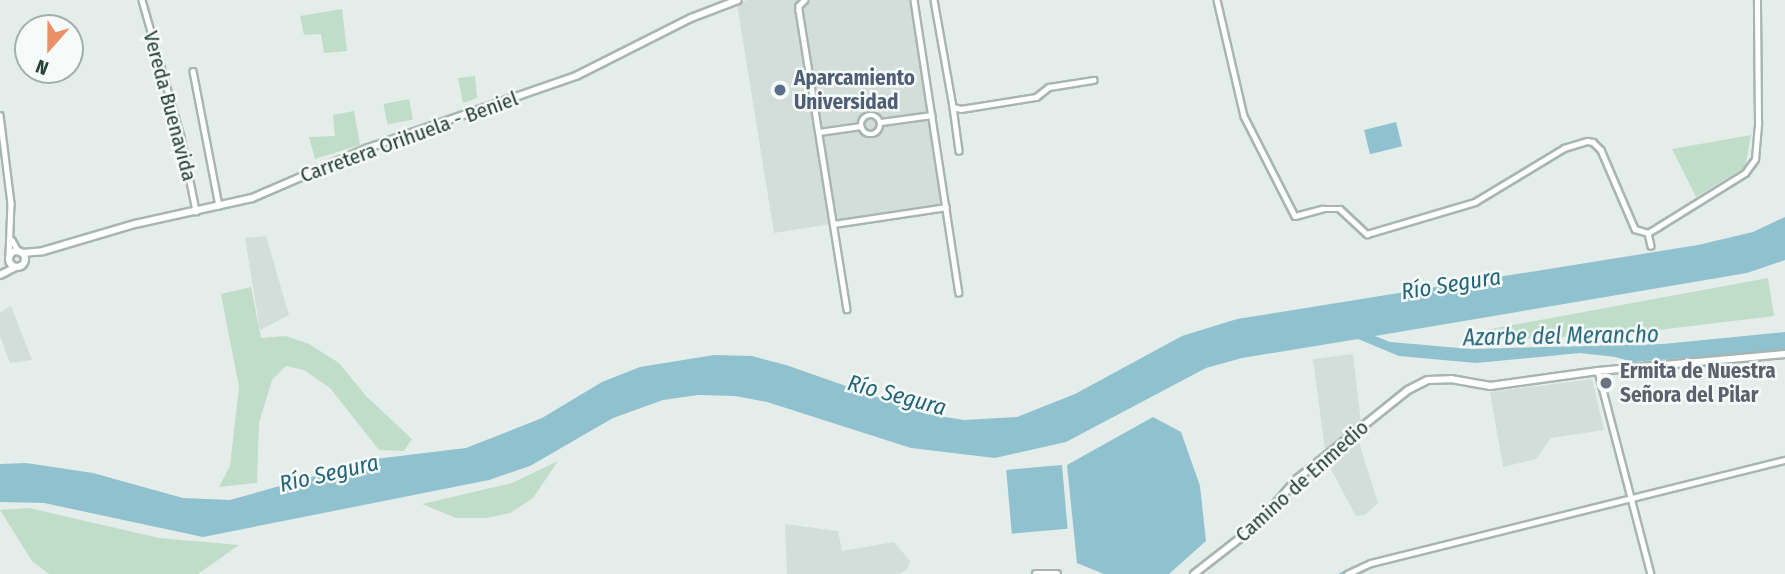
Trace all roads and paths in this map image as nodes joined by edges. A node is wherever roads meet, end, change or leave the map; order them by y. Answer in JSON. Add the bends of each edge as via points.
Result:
{"nodes":[{"id":1,"x":142,"y":0,"type":"edge"},
{"id":2,"x":730,"y":0,"type":"edge"},
{"id":3,"x":738,"y":0,"type":"edge"},
{"id":4,"x":805,"y":0,"type":"edge"},
{"id":5,"x":914,"y":0,"type":"edge"},
{"id":6,"x":934,"y":0,"type":"edge"},
{"id":7,"x":1216,"y":0,"type":"edge"},
{"id":8,"x":1756,"y":0,"type":"edge"},
{"id":9,"x":723,"y":4,"type":"junction"},
{"id":10,"x":193,"y":71,"type":"dead end"},
{"id":11,"x":1093,"y":80,"type":"dead end"},
{"id":12,"x":953,"y":107,"type":"junction"},
{"id":13,"x":0,"y":115,"type":"edge"},
{"id":14,"x":932,"y":115,"type":"junction"},
{"id":15,"x":881,"y":122,"type":"junction"},
{"id":16,"x":861,"y":126,"type":"junction"},
{"id":17,"x":820,"y":132,"type":"junction"},
{"id":18,"x":959,"y":151,"type":"dead end"},
{"id":19,"x":219,"y":207,"type":"junction"},
{"id":20,"x":946,"y":207,"type":"junction"},
{"id":21,"x":196,"y":212,"type":"junction"},
{"id":22,"x":834,"y":224,"type":"junction"},
{"id":23,"x":1648,"y":233,"type":"junction"},
{"id":24,"x":11,"y":239,"type":"junction"},
{"id":25,"x":1651,"y":246,"type":"dead end"},
{"id":26,"x":43,"y":251,"type":"junction"},
{"id":27,"x":20,"y":252,"type":"junction"},
{"id":28,"x":9,"y":258,"type":"junction"},
{"id":29,"x":24,"y":262,"type":"junction"},
{"id":30,"x":16,"y":267,"type":"junction"},
{"id":31,"x":0,"y":273,"type":"edge"},
{"id":32,"x":959,"y":293,"type":"dead end"},
{"id":33,"x":847,"y":309,"type":"dead end"},
{"id":34,"x":1785,"y":354,"type":"edge"},
{"id":35,"x":1598,"y":371,"type":"junction"},
{"id":36,"x":1785,"y":460,"type":"edge"},
{"id":37,"x":1631,"y":498,"type":"junction"},
{"id":38,"x":1036,"y":574,"type":"edge"},
{"id":39,"x":1057,"y":574,"type":"edge"},
{"id":40,"x":1194,"y":574,"type":"edge"},
{"id":41,"x":1347,"y":574,"type":"edge"},
{"id":42,"x":1651,"y":574,"type":"edge"}],
"edges":[{"from":1,"to":21,"type":"street","name":"Vereda Buenavida","via":[[181,137]]},
{"from":2,"to":9,"type":"main road","name":"Carretera Orihuela - Beniel"},
{"from":3,"to":9,"type":"main road","name":"Carretera Orihuela - Beniel"},
{"from":4,"to":17,"type":"street","via":[[799,10]]},
{"from":5,"to":14,"type":"street"},
{"from":6,"to":12,"type":"street"},
{"from":7,"to":23,"type":"street","via":[[1244,116],[1296,216],[1340,209],[1367,234],[1475,202],[1564,148],[1587,141],[1601,150],[1635,229]]},
{"from":8,"to":23,"type":"street","via":[[1755,159],[1745,173]]},
{"from":9,"to":19,"type":"main road","name":"Carretera Orihuela - Beniel","via":[[576,76],[406,134],[252,198]]},
{"from":10,"to":19,"type":"street"},
{"from":11,"to":12,"type":"street","via":[[1049,87],[1036,97]]},
{"from":12,"to":18,"type":"street"},
{"from":13,"to":24,"type":"street"},
{"from":14,"to":15,"type":"street"},
{"from":14,"to":20,"type":"street"},
{"from":15,"to":16,"type":"street","via":[[867,115]]},
{"from":15,"to":16,"type":"street","via":[[873,135]]},
{"from":16,"to":17,"type":"street"},
{"from":17,"to":22,"type":"street"},
{"from":19,"to":21,"type":"main road","name":"Carretera Orihuela - Beniel"},
{"from":20,"to":22,"type":"street"},
{"from":20,"to":32,"type":"street"},
{"from":21,"to":26,"type":"main road","name":"Carretera Orihuela - Beniel"},
{"from":22,"to":33,"type":"street"},
{"from":23,"to":25,"type":"street"},
{"from":24,"to":27,"type":"street"},
{"from":24,"to":28,"type":"street"},
{"from":26,"to":27,"type":"main road","name":"Carretera Orihuela - Beniel"},
{"from":26,"to":29,"type":"main road","name":"Carretera Orihuela - Beniel"},
{"from":27,"to":28,"type":"main road"},
{"from":27,"to":29,"type":"main road"},
{"from":28,"to":30,"type":"main road"},
{"from":28,"to":31,"type":"main road"},
{"from":29,"to":30,"type":"main road","name":"Carretera Orihuela - Beniel"},
{"from":30,"to":31,"type":"main road"},
{"from":34,"to":35,"type":"main road","name":"Camino de Enmedio"},
{"from":35,"to":37,"type":"street"},
{"from":35,"to":40,"type":"main road","name":"Camino de Enmedio","via":[[1490,386],[1428,380],[1408,390],[1297,479],[1257,525]]},
{"from":36,"to":37,"type":"street"},
{"from":37,"to":41,"type":"street","via":[[1371,563]]},
{"from":37,"to":42,"type":"street"},
{"from":38,"to":39,"type":"main road"}]}
